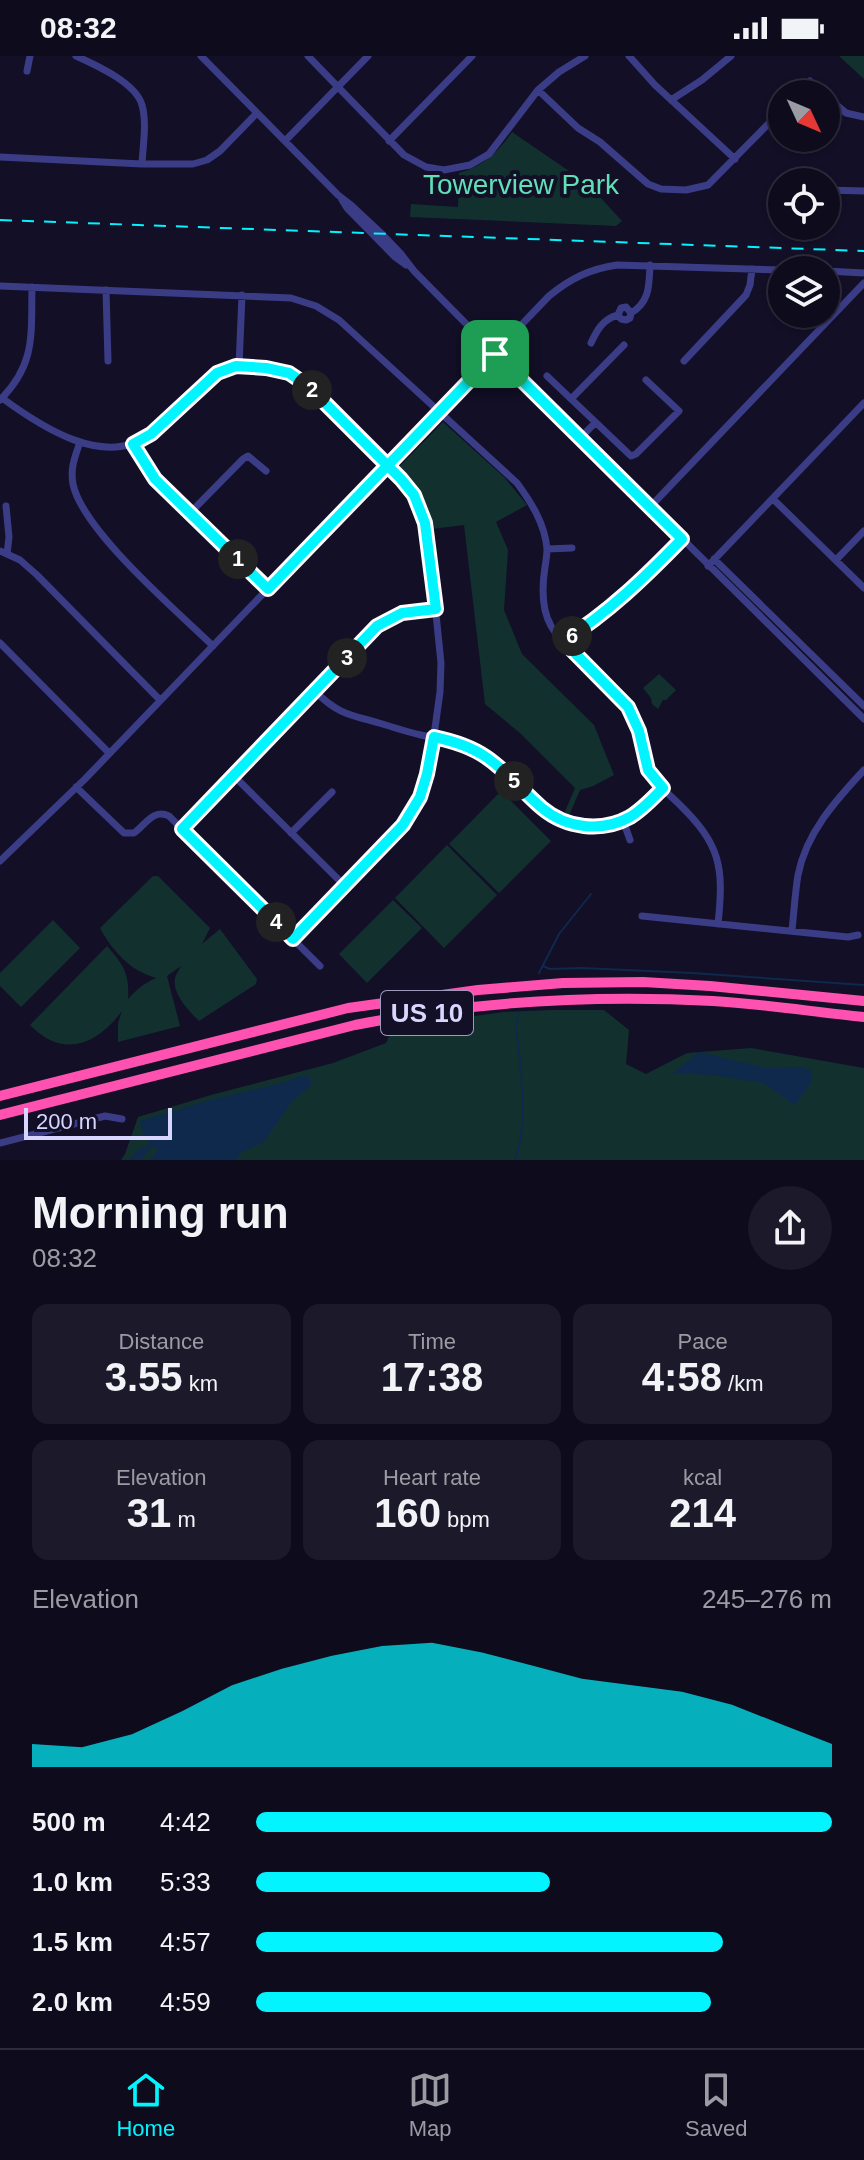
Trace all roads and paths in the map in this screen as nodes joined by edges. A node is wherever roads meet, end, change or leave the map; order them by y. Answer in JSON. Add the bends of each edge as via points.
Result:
{"nodes":[{"id":1,"x":30,"y":56,"type":"edge"},
{"id":2,"x":76,"y":56,"type":"edge"},
{"id":3,"x":201,"y":56,"type":"edge"},
{"id":4,"x":308,"y":56,"type":"edge"},
{"id":5,"x":368,"y":56,"type":"edge"},
{"id":6,"x":472,"y":56,"type":"edge"},
{"id":7,"x":585,"y":56,"type":"edge"},
{"id":8,"x":629,"y":56,"type":"edge"},
{"id":9,"x":731,"y":56,"type":"edge"},
{"id":10,"x":27,"y":71,"type":"dead end"},
{"id":11,"x":338,"y":88,"type":"junction"},
{"id":12,"x":538,"y":90,"type":"junction"},
{"id":13,"x":671,"y":100,"type":"junction"},
{"id":14,"x":840,"y":108,"type":"edge"},
{"id":15,"x":257,"y":113,"type":"junction"},
{"id":16,"x":864,"y":117,"type":"edge"},
{"id":17,"x":768,"y":125,"type":"edge"},
{"id":18,"x":285,"y":141,"type":"junction"},
{"id":19,"x":389,"y":141,"type":"junction"},
{"id":20,"x":0,"y":157,"type":"edge"},
{"id":21,"x":735,"y":159,"type":"junction"},
{"id":22,"x":142,"y":164,"type":"junction"},
{"id":23,"x":840,"y":190,"type":"edge"},
{"id":24,"x":864,"y":191,"type":"edge"},
{"id":25,"x":650,"y":265,"type":"junction"},
{"id":26,"x":752,"y":269,"type":"junction"},
{"id":27,"x":768,"y":270,"type":"edge"},
{"id":28,"x":840,"y":272,"type":"edge"},
{"id":29,"x":864,"y":273,"type":"edge"},
{"id":30,"x":864,"y":283,"type":"edge"},
{"id":31,"x":0,"y":286,"type":"edge"},
{"id":32,"x":32,"y":287,"type":"junction"},
{"id":33,"x":106,"y":290,"type":"junction"},
{"id":34,"x":242,"y":295,"type":"junction"},
{"id":35,"x":591,"y":343,"type":"dead end"},
{"id":36,"x":624,"y":345,"type":"dead end"},
{"id":37,"x":495,"y":354,"type":"junction"},
{"id":38,"x":108,"y":361,"type":"dead end"},
{"id":39,"x":684,"y":361,"type":"dead end"},
{"id":40,"x":239,"y":366,"type":"junction"},
{"id":41,"x":547,"y":376,"type":"dead end"},
{"id":42,"x":646,"y":380,"type":"dead end"},
{"id":43,"x":1,"y":399,"type":"edge"},
{"id":44,"x":571,"y":399,"type":"junction"},
{"id":45,"x":864,"y":403,"type":"edge"},
{"id":46,"x":439,"y":413,"type":"junction"},
{"id":47,"x":595,"y":423,"type":"junction"},
{"id":48,"x":580,"y":438,"type":"junction"},
{"id":49,"x":80,"y":442,"type":"junction"},
{"id":50,"x":133,"y":444,"type":"junction"},
{"id":51,"x":387,"y":466,"type":"junction"},
{"id":52,"x":266,"y":471,"type":"dead end"},
{"id":53,"x":773,"y":499,"type":"junction"},
{"id":54,"x":6,"y":506,"type":"dead end"},
{"id":55,"x":650,"y":507,"type":"junction"},
{"id":56,"x":190,"y":513,"type":"junction"},
{"id":57,"x":864,"y":531,"type":"edge"},
{"id":58,"x":682,"y":539,"type":"junction"},
{"id":59,"x":572,"y":548,"type":"dead end"},
{"id":60,"x":547,"y":549,"type":"junction"},
{"id":61,"x":4,"y":552,"type":"edge"},
{"id":62,"x":836,"y":560,"type":"junction"},
{"id":63,"x":711,"y":562,"type":"junction"},
{"id":64,"x":864,"y":588,"type":"edge"},
{"id":65,"x":268,"y":589,"type":"junction"},
{"id":66,"x":436,"y":609,"type":"junction"},
{"id":67,"x":563,"y":641,"type":"junction"},
{"id":68,"x":0,"y":643,"type":"edge"},
{"id":69,"x":213,"y":646,"type":"junction"},
{"id":70,"x":315,"y":691,"type":"junction"},
{"id":71,"x":160,"y":700,"type":"junction"},
{"id":72,"x":864,"y":706,"type":"edge"},
{"id":73,"x":864,"y":719,"type":"edge"},
{"id":74,"x":434,"y":737,"type":"junction"},
{"id":75,"x":109,"y":753,"type":"junction"},
{"id":76,"x":864,"y":770,"type":"edge"},
{"id":77,"x":234,"y":776,"type":"junction"},
{"id":78,"x":76,"y":787,"type":"junction"},
{"id":79,"x":663,"y":788,"type":"junction"},
{"id":80,"x":332,"y":792,"type":"dead end"},
{"id":81,"x":623,"y":820,"type":"junction"},
{"id":82,"x":182,"y":829,"type":"junction"},
{"id":83,"x":291,"y":833,"type":"junction"},
{"id":84,"x":630,"y":840,"type":"dead end"},
{"id":85,"x":0,"y":861,"type":"edge"},
{"id":86,"x":345,"y":886,"type":"junction"},
{"id":87,"x":642,"y":916,"type":"dead end"},
{"id":88,"x":718,"y":924,"type":"junction"},
{"id":89,"x":864,"y":926,"type":"edge"},
{"id":90,"x":792,"y":930,"type":"junction"},
{"id":91,"x":861,"y":938,"type":"edge"},
{"id":92,"x":293,"y":939,"type":"junction"},
{"id":93,"x":320,"y":966,"type":"dead end"},
{"id":94,"x":864,"y":1001,"type":"edge"},
{"id":95,"x":864,"y":1017,"type":"edge"},
{"id":96,"x":0,"y":1096,"type":"edge"},
{"id":97,"x":0,"y":1115,"type":"edge"},
{"id":98,"x":122,"y":1119,"type":"dead end"},
{"id":99,"x":0,"y":1143,"type":"edge"}],
"edges":[{"from":1,"to":10,"type":"street"},
{"from":2,"to":22,"type":"street","via":[[110,73],[141,101]]},
{"from":3,"to":15,"type":"street"},
{"from":4,"to":11,"type":"street"},
{"from":5,"to":11,"type":"street"},
{"from":6,"to":19,"type":"street"},
{"from":7,"to":12,"type":"street"},
{"from":8,"to":13,"type":"street"},
{"from":9,"to":13,"type":"street"},
{"from":11,"to":18,"type":"street"},
{"from":11,"to":19,"type":"street"},
{"from":12,"to":19,"type":"street","via":[[493,150],[474,164],[444,170],[426,167]]},
{"from":12,"to":21,"type":"street","via":[[573,125],[661,189],[695,190],[711,183]]},
{"from":13,"to":21,"type":"street"},
{"from":14,"to":16,"type":"street"},
{"from":15,"to":18,"type":"street"},
{"from":15,"to":22,"type":"street","via":[[207,160]]},
{"from":17,"to":21,"type":"street"},
{"from":18,"to":37,"type":"street"},
{"from":20,"to":22,"type":"street"},
{"from":23,"to":24,"type":"street"},
{"from":25,"to":26,"type":"street"},
{"from":25,"to":35,"type":"street","via":[[643,304],[626,320],[610,317]]},
{"from":25,"to":37,"type":"street","via":[[594,268],[572,279]]},
{"from":26,"to":27,"type":"street"},
{"from":26,"to":39,"type":"street","via":[[746,295]]},
{"from":28,"to":29,"type":"street"},
{"from":30,"to":55,"type":"street"},
{"from":31,"to":32,"type":"street"},
{"from":32,"to":33,"type":"street"},
{"from":32,"to":43,"type":"street","via":[[30,348],[14,386]]},
{"from":33,"to":34,"type":"street"},
{"from":33,"to":38,"type":"street"},
{"from":34,"to":40,"type":"street"},
{"from":34,"to":46,"type":"street","via":[[291,298],[327,311]]},
{"from":36,"to":44,"type":"street"},
{"from":37,"to":46,"type":"street"},
{"from":37,"to":48,"type":"street"},
{"from":40,"to":50,"type":"street","via":[[217,373]]},
{"from":40,"to":51,"type":"street","via":[[289,373]]},
{"from":41,"to":44,"type":"street"},
{"from":42,"to":47,"type":"street","via":[[679,411],[636,454],[631,456]]},
{"from":43,"to":49,"type":"street","via":[[33,421]]},
{"from":44,"to":47,"type":"street"},
{"from":45,"to":53,"type":"street"},
{"from":46,"to":51,"type":"street"},
{"from":46,"to":60,"type":"street","via":[[517,483],[538,516]]},
{"from":47,"to":48,"type":"street"},
{"from":48,"to":55,"type":"street"},
{"from":49,"to":50,"type":"street"},
{"from":49,"to":69,"type":"street","via":[[71,468],[87,516]]},
{"from":50,"to":56,"type":"street","via":[[155,479]]},
{"from":51,"to":65,"type":"street"},
{"from":51,"to":66,"type":"street","via":[[414,495],[425,522]]},
{"from":52,"to":56,"type":"street","via":[[248,456]]},
{"from":53,"to":62,"type":"street"},
{"from":53,"to":63,"type":"street"},
{"from":54,"to":61,"type":"street","via":[[9,537]]},
{"from":55,"to":58,"type":"street"},
{"from":56,"to":65,"type":"street"},
{"from":57,"to":62,"type":"street"},
{"from":58,"to":63,"type":"street"},
{"from":58,"to":67,"type":"street","via":[[633,588]]},
{"from":59,"to":60,"type":"street"},
{"from":60,"to":67,"type":"street","via":[[545,609]]},
{"from":61,"to":71,"type":"street","via":[[37,575]]},
{"from":62,"to":64,"type":"street"},
{"from":63,"to":72,"type":"street"},
{"from":63,"to":73,"type":"street"},
{"from":65,"to":69,"type":"street"},
{"from":66,"to":70,"type":"street","via":[[402,613],[377,626]]},
{"from":66,"to":74,"type":"street","via":[[441,663]]},
{"from":67,"to":79,"type":"street","via":[[628,707],[648,770]]},
{"from":68,"to":75,"type":"street"},
{"from":69,"to":71,"type":"street"},
{"from":70,"to":74,"type":"street","via":[[351,717]]},
{"from":70,"to":77,"type":"street"},
{"from":71,"to":75,"type":"street"},
{"from":74,"to":81,"type":"street","via":[[458,742],[488,758],[562,821],[591,827]]},
{"from":74,"to":86,"type":"street","via":[[420,797],[403,825]]},
{"from":75,"to":78,"type":"street"},
{"from":76,"to":90,"type":"street","via":[[829,809],[809,843],[799,873]]},
{"from":77,"to":82,"type":"street"},
{"from":77,"to":83,"type":"street"},
{"from":78,"to":82,"type":"street","via":[[124,833],[134,833],[158,814],[169,816]]},
{"from":78,"to":85,"type":"street"},
{"from":79,"to":81,"type":"street"},
{"from":79,"to":88,"type":"street","via":[[701,827],[713,848],[721,874]]},
{"from":80,"to":83,"type":"street"},
{"from":81,"to":84,"type":"street"},
{"from":82,"to":92,"type":"street"},
{"from":83,"to":86,"type":"street"},
{"from":86,"to":92,"type":"street"},
{"from":87,"to":88,"type":"street"},
{"from":88,"to":90,"type":"street"},
{"from":89,"to":91,"type":"street"},
{"from":90,"to":91,"type":"street"},
{"from":92,"to":93,"type":"street"},
{"from":94,"to":96,"type":"highway","number":"US 10","via":[[643,982],[478,990],[348,1008]]},
{"from":95,"to":97,"type":"highway","number":"US 10","via":[[652,999],[480,1006],[355,1025]]},
{"from":98,"to":99,"type":"street","via":[[105,1116]]}]}
